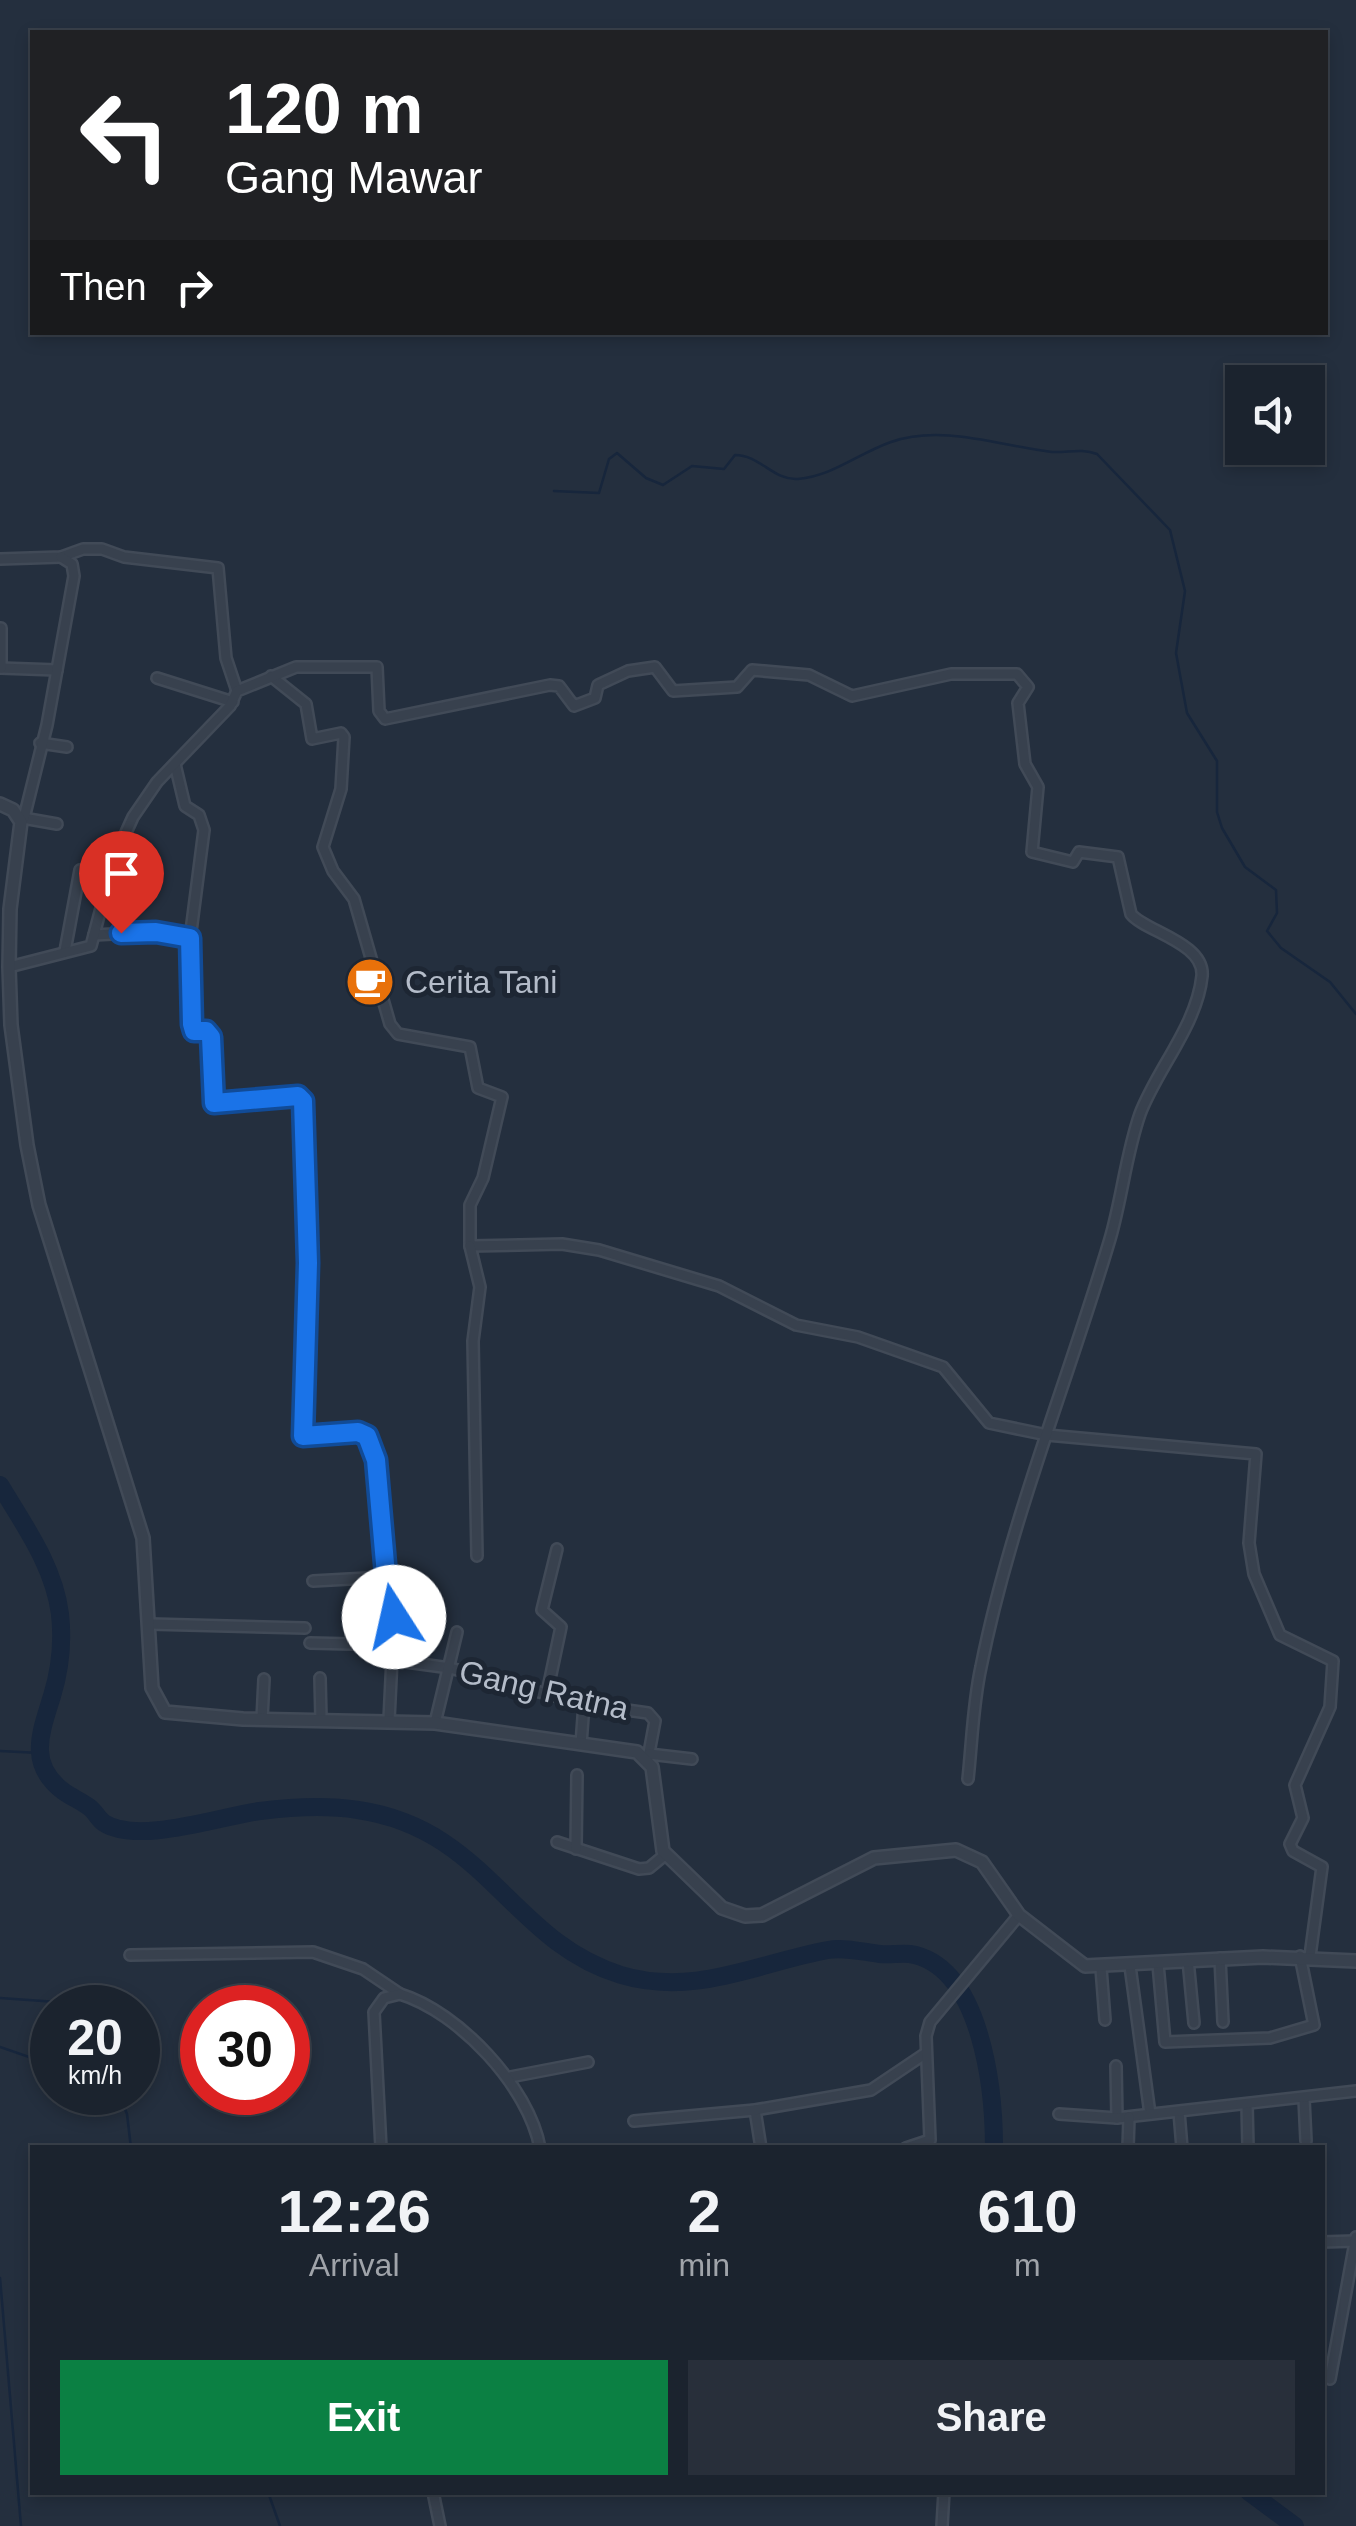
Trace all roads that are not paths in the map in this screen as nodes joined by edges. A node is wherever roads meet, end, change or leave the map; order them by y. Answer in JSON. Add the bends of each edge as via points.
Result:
{"nodes":[{"id":1,"x":61,"y":557,"type":"junction"},
{"id":2,"x":0,"y":559,"type":"edge"},
{"id":3,"x":1,"y":628,"type":"edge"},
{"id":4,"x":0,"y":668,"type":"edge"},
{"id":5,"x":57,"y":670,"type":"junction"},
{"id":6,"x":271,"y":676,"type":"junction"},
{"id":7,"x":157,"y":678,"type":"dead end"},
{"id":8,"x":237,"y":691,"type":"junction"},
{"id":9,"x":233,"y":702,"type":"junction"},
{"id":10,"x":40,"y":743,"type":"junction"},
{"id":11,"x":68,"y":747,"type":"dead end"},
{"id":12,"x":175,"y":764,"type":"junction"},
{"id":13,"x":0,"y":804,"type":"edge"},
{"id":14,"x":22,"y":818,"type":"junction"},
{"id":15,"x":57,"y":824,"type":"dead end"},
{"id":16,"x":80,"y":870,"type":"dead end"},
{"id":17,"x":94,"y":934,"type":"junction"},
{"id":18,"x":190,"y":938,"type":"junction"},
{"id":19,"x":65,"y":951,"type":"junction"},
{"id":20,"x":6,"y":973,"type":"edge"},
{"id":21,"x":470,"y":1246,"type":"junction"},
{"id":22,"x":1046,"y":1435,"type":"junction"},
{"id":23,"x":557,"y":1549,"type":"dead end"},
{"id":24,"x":477,"y":1556,"type":"dead end"},
{"id":25,"x":386,"y":1577,"type":"junction"},
{"id":26,"x":313,"y":1581,"type":"dead end"},
{"id":27,"x":150,"y":1624,"type":"junction"},
{"id":28,"x":305,"y":1628,"type":"dead end"},
{"id":29,"x":457,"y":1632,"type":"dead end"},
{"id":30,"x":394,"y":1633,"type":"junction"},
{"id":31,"x":419,"y":1633,"type":"dead end"},
{"id":32,"x":310,"y":1643,"type":"dead end"},
{"id":33,"x":392,"y":1645,"type":"junction"},
{"id":34,"x":392,"y":1660,"type":"junction"},
{"id":35,"x":450,"y":1668,"type":"junction"},
{"id":36,"x":320,"y":1678,"type":"dead end"},
{"id":37,"x":264,"y":1680,"type":"dead end"},
{"id":38,"x":547,"y":1693,"type":"junction"},
{"id":39,"x":584,"y":1704,"type":"junction"},
{"id":40,"x":262,"y":1719,"type":"junction"},
{"id":41,"x":321,"y":1719,"type":"junction"},
{"id":42,"x":389,"y":1720,"type":"junction"},
{"id":43,"x":434,"y":1723,"type":"junction"},
{"id":44,"x":581,"y":1744,"type":"junction"},
{"id":45,"x":648,"y":1756,"type":"junction"},
{"id":46,"x":692,"y":1759,"type":"dead end"},
{"id":47,"x":577,"y":1776,"type":"dead end"},
{"id":48,"x":968,"y":1780,"type":"dead end"},
{"id":49,"x":557,"y":1842,"type":"dead end"},
{"id":50,"x":576,"y":1849,"type":"junction"},
{"id":51,"x":666,"y":1854,"type":"junction"},
{"id":52,"x":1019,"y":1915,"type":"junction"},
{"id":53,"x":130,"y":1955,"type":"dead end"},
{"id":54,"x":1305,"y":1956,"type":"junction"},
{"id":55,"x":1220,"y":1958,"type":"junction"},
{"id":56,"x":1188,"y":1960,"type":"junction"},
{"id":57,"x":1356,"y":1961,"type":"edge"},
{"id":58,"x":1158,"y":1964,"type":"junction"},
{"id":59,"x":1130,"y":1966,"type":"junction"},
{"id":60,"x":1101,"y":1968,"type":"junction"},
{"id":61,"x":400,"y":1994,"type":"junction"},
{"id":62,"x":1106,"y":2020,"type":"dead end"},
{"id":63,"x":1223,"y":2022,"type":"dead end"},
{"id":64,"x":1194,"y":2023,"type":"dead end"},
{"id":65,"x":926,"y":2053,"type":"junction"},
{"id":66,"x":588,"y":2062,"type":"dead end"},
{"id":67,"x":1116,"y":2066,"type":"dead end"},
{"id":68,"x":510,"y":2077,"type":"junction"},
{"id":69,"x":1356,"y":2091,"type":"edge"},
{"id":70,"x":1304,"y":2099,"type":"junction"},
{"id":71,"x":1247,"y":2104,"type":"junction"},
{"id":72,"x":755,"y":2110,"type":"junction"},
{"id":73,"x":1179,"y":2112,"type":"junction"},
{"id":74,"x":1059,"y":2114,"type":"dead end"},
{"id":75,"x":1150,"y":2114,"type":"junction"},
{"id":76,"x":1129,"y":2117,"type":"junction"},
{"id":77,"x":1116,"y":2118,"type":"junction"},
{"id":78,"x":634,"y":2121,"type":"dead end"},
{"id":79,"x":1306,"y":2141,"type":"dead end"},
{"id":80,"x":930,"y":2144,"type":"edge"},
{"id":81,"x":380,"y":2145,"type":"edge"},
{"id":82,"x":540,"y":2145,"type":"edge"},
{"id":83,"x":761,"y":2145,"type":"edge"},
{"id":84,"x":1128,"y":2145,"type":"edge"},
{"id":85,"x":1182,"y":2145,"type":"edge"},
{"id":86,"x":1248,"y":2145,"type":"edge"},
{"id":87,"x":1356,"y":2239,"type":"edge"},
{"id":88,"x":1325,"y":2242,"type":"edge"},
{"id":89,"x":1356,"y":2305,"type":"edge"},
{"id":90,"x":1344,"y":2306,"type":"junction"},
{"id":91,"x":1330,"y":2378,"type":"dead end"},
{"id":92,"x":434,"y":2495,"type":"edge"},
{"id":93,"x":944,"y":2495,"type":"edge"},
{"id":94,"x":440,"y":2526,"type":"edge"},
{"id":95,"x":942,"y":2526,"type":"edge"}],
"edges":[{"from":1,"to":2,"type":"street"},
{"from":1,"to":5,"type":"street","via":[[72,564],[74,576]]},
{"from":1,"to":8,"type":"street","via":[[102,549],[220,570],[226,658]]},
{"from":3,"to":4,"type":"street"},
{"from":4,"to":5,"type":"street"},
{"from":5,"to":10,"type":"street"},
{"from":6,"to":8,"type":"street"},
{"from":6,"to":21,"type":"street","via":[[306,704],[312,738],[344,737],[342,789],[323,846],[354,899],[390,1024],[398,1034],[470,1048],[478,1088],[502,1097],[484,1178],[470,1205]]},
{"from":6,"to":22,"type":"street","via":[[296,667],[378,668],[385,719],[550,686],[559,686],[574,706],[595,698],[598,684],[655,667],[673,691],[737,687],[752,670],[809,675],[852,696],[951,674],[1025,679],[1028,687],[1018,703],[1025,764],[1038,787],[1032,852],[1072,862],[1081,852],[1118,857],[1131,914],[1170,935],[1202,975],[1140,1114],[1110,1237]]},
{"from":7,"to":9,"type":"street"},
{"from":8,"to":9,"type":"street"},
{"from":9,"to":12,"type":"street"},
{"from":10,"to":11,"type":"street"},
{"from":10,"to":14,"type":"street"},
{"from":12,"to":17,"type":"street","via":[[119,845]]},
{"from":12,"to":18,"type":"street","via":[[185,806],[204,830]]},
{"from":13,"to":14,"type":"street"},
{"from":14,"to":15,"type":"street"},
{"from":14,"to":20,"type":"street"},
{"from":16,"to":19,"type":"street"},
{"from":17,"to":18,"type":"street"},
{"from":17,"to":19,"type":"street","via":[[87,948]]},
{"from":18,"to":25,"type":"street","via":[[192,1024],[211,1037],[214,1103],[298,1096],[303,1101],[303,1436],[367,1436],[376,1460]]},
{"from":19,"to":20,"type":"street"},
{"from":20,"to":27,"type":"street","via":[[35,1190],[143,1538]]},
{"from":21,"to":22,"type":"street","via":[[562,1244],[719,1286],[796,1325],[858,1337],[943,1367],[986,1422]]},
{"from":21,"to":24,"type":"street","via":[[480,1288],[473,1341]]},
{"from":22,"to":48,"type":"street","via":[[980,1668]]},
{"from":22,"to":54,"type":"street","via":[[1256,1454],[1249,1543],[1254,1574],[1280,1635],[1336,1667],[1330,1707],[1295,1785],[1302,1818],[1290,1844],[1322,1867]]},
{"from":23,"to":38,"type":"street","via":[[542,1610],[561,1627]]},
{"from":25,"to":26,"type":"street"},
{"from":25,"to":30,"type":"street"},
{"from":27,"to":28,"type":"street"},
{"from":27,"to":40,"type":"street","via":[[152,1688],[166,1712]]},
{"from":29,"to":35,"type":"street"},
{"from":30,"to":31,"type":"street"},
{"from":30,"to":33,"type":"street"},
{"from":32,"to":33,"type":"street"},
{"from":33,"to":34,"type":"street"},
{"from":34,"to":35,"type":"street","name":"Gang Ratna"},
{"from":34,"to":42,"type":"street"},
{"from":35,"to":38,"type":"street","name":"Gang Ratna"},
{"from":35,"to":43,"type":"street"},
{"from":36,"to":41,"type":"street"},
{"from":37,"to":40,"type":"street"},
{"from":38,"to":39,"type":"street","name":"Gang Ratna"},
{"from":39,"to":44,"type":"street"},
{"from":39,"to":45,"type":"street","name":"Gang Ratna","via":[[654,1716]]},
{"from":40,"to":41,"type":"street"},
{"from":41,"to":42,"type":"street"},
{"from":42,"to":43,"type":"street"},
{"from":43,"to":44,"type":"street"},
{"from":44,"to":45,"type":"street"},
{"from":45,"to":46,"type":"street"},
{"from":45,"to":51,"type":"street"},
{"from":47,"to":50,"type":"street"},
{"from":49,"to":50,"type":"street"},
{"from":50,"to":51,"type":"street","via":[[639,1869]]},
{"from":51,"to":52,"type":"street","via":[[716,1904],[750,1916],[783,1908],[874,1858],[956,1850],[982,1862]]},
{"from":52,"to":60,"type":"street","via":[[1080,1962]]},
{"from":52,"to":65,"type":"street","via":[[939,2007]]},
{"from":53,"to":61,"type":"street","via":[[313,1952],[363,1970]]},
{"from":54,"to":55,"type":"street"},
{"from":54,"to":57,"type":"street"},
{"from":54,"to":58,"type":"street","via":[[1314,2024],[1270,2038],[1166,2042]]},
{"from":55,"to":56,"type":"street"},
{"from":55,"to":63,"type":"street"},
{"from":56,"to":58,"type":"street"},
{"from":56,"to":64,"type":"street"},
{"from":58,"to":59,"type":"street"},
{"from":59,"to":60,"type":"street"},
{"from":59,"to":75,"type":"street"},
{"from":60,"to":62,"type":"street"},
{"from":61,"to":68,"type":"street","via":[[446,2020]]},
{"from":61,"to":81,"type":"street","via":[[384,1998],[374,2012]]},
{"from":65,"to":72,"type":"street","via":[[878,2088]]},
{"from":65,"to":80,"type":"street"},
{"from":66,"to":68,"type":"street"},
{"from":67,"to":77,"type":"street"},
{"from":68,"to":82,"type":"street","via":[[536,2121]]},
{"from":69,"to":70,"type":"street"},
{"from":70,"to":71,"type":"street"},
{"from":70,"to":79,"type":"street"},
{"from":71,"to":73,"type":"street"},
{"from":71,"to":86,"type":"street"},
{"from":72,"to":78,"type":"street"},
{"from":72,"to":83,"type":"street"},
{"from":73,"to":75,"type":"street"},
{"from":73,"to":85,"type":"street"},
{"from":74,"to":77,"type":"street"},
{"from":75,"to":76,"type":"street"},
{"from":76,"to":77,"type":"street"},
{"from":76,"to":84,"type":"street"},
{"from":87,"to":88,"type":"street"},
{"from":87,"to":90,"type":"street"},
{"from":89,"to":90,"type":"street"},
{"from":90,"to":91,"type":"street"},
{"from":92,"to":94,"type":"street"},
{"from":93,"to":95,"type":"street"}]}
